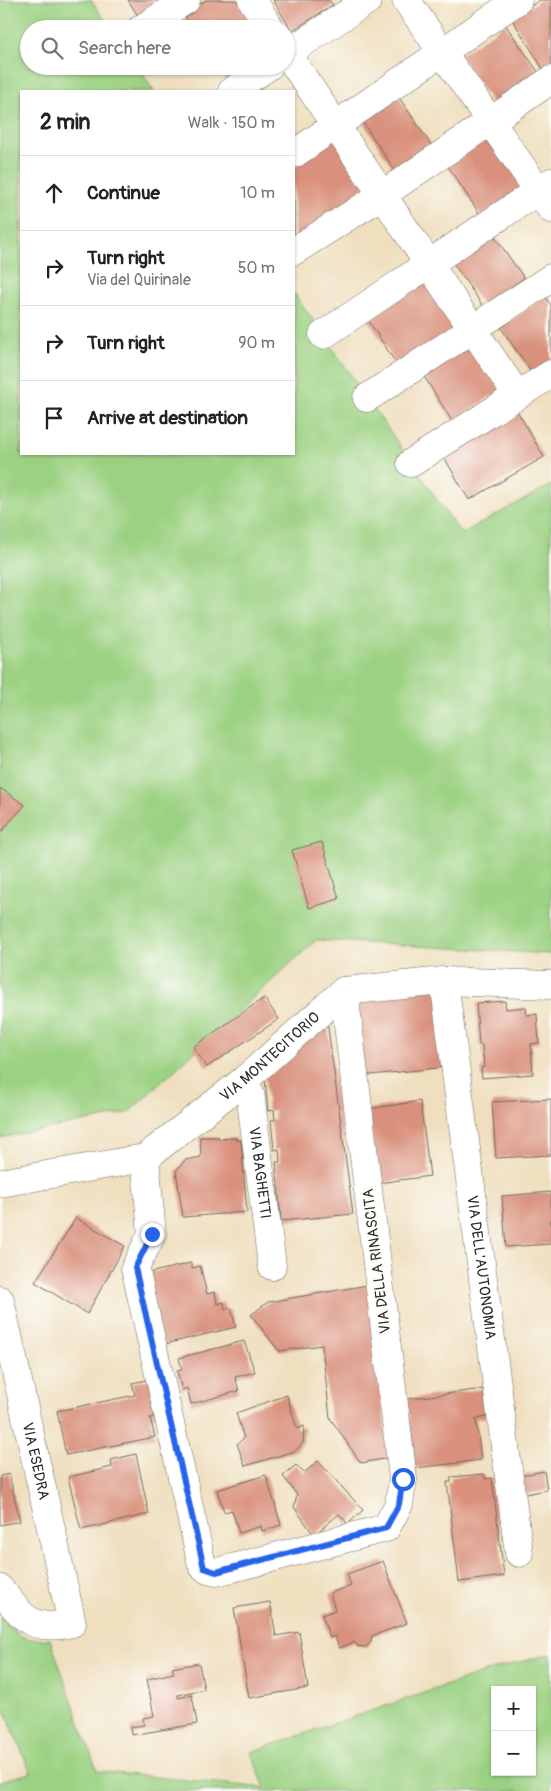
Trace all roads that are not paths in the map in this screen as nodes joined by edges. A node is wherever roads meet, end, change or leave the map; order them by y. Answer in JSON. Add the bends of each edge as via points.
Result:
{"nodes":[{"id":1,"x":186,"y":0,"type":"edge"},
{"id":2,"x":252,"y":0,"type":"edge"},
{"id":3,"x":368,"y":0,"type":"edge"},
{"id":4,"x":406,"y":0,"type":"edge"},
{"id":5,"x":518,"y":0,"type":"edge"},
{"id":6,"x":155,"y":20,"type":"edge"},
{"id":7,"x":265,"y":20,"type":"edge"},
{"id":8,"x":295,"y":48,"type":"edge"},
{"id":9,"x":442,"y":52,"type":"junction"},
{"id":10,"x":295,"y":73,"type":"edge"},
{"id":11,"x":255,"y":75,"type":"edge"},
{"id":12,"x":551,"y":80,"type":"edge"},
{"id":13,"x":233,"y":90,"type":"edge"},
{"id":14,"x":490,"y":121,"type":"junction"},
{"id":15,"x":336,"y":125,"type":"junction"},
{"id":16,"x":295,"y":153,"type":"edge"},
{"id":17,"x":547,"y":194,"type":"edge"},
{"id":18,"x":382,"y":195,"type":"junction"},
{"id":19,"x":295,"y":250,"type":"edge"},
{"id":20,"x":430,"y":264,"type":"junction"},
{"id":21,"x":551,"y":278,"type":"edge"},
{"id":22,"x":474,"y":330,"type":"junction"},
{"id":23,"x":323,"y":335,"type":"dead end"},
{"id":24,"x":551,"y":374,"type":"edge"},
{"id":25,"x":517,"y":395,"type":"junction"},
{"id":26,"x":367,"y":398,"type":"dead end"},
{"id":27,"x":412,"y":463,"type":"dead end"},
{"id":28,"x":444,"y":981,"type":"junction"},
{"id":29,"x":551,"y":985,"type":"edge"},
{"id":30,"x":344,"y":990,"type":"junction"},
{"id":31,"x":242,"y":1082,"type":"junction"},
{"id":32,"x":145,"y":1158,"type":"junction"},
{"id":33,"x":0,"y":1184,"type":"edge"},
{"id":34,"x":272,"y":1266,"type":"dead end"},
{"id":35,"x":0,"y":1300,"type":"edge"},
{"id":36,"x":519,"y":1553,"type":"dead end"},
{"id":37,"x":0,"y":1590,"type":"edge"}],
"edges":[{"from":1,"to":6,"type":"street"},
{"from":2,"to":7,"type":"street"},
{"from":3,"to":8,"type":"street"},
{"from":4,"to":9,"type":"street"},
{"from":5,"to":9,"type":"street"},
{"from":9,"to":14,"type":"street"},
{"from":9,"to":15,"type":"street"},
{"from":10,"to":15,"type":"street"},
{"from":11,"to":13,"type":"street"},
{"from":12,"to":14,"type":"street"},
{"from":14,"to":17,"type":"street"},
{"from":14,"to":18,"type":"street"},
{"from":15,"to":16,"type":"street"},
{"from":15,"to":18,"type":"street"},
{"from":17,"to":20,"type":"street"},
{"from":18,"to":19,"type":"street"},
{"from":18,"to":20,"type":"street"},
{"from":20,"to":22,"type":"street"},
{"from":20,"to":23,"type":"street"},
{"from":21,"to":22,"type":"street"},
{"from":22,"to":25,"type":"street"},
{"from":22,"to":26,"type":"street"},
{"from":24,"to":25,"type":"street"},
{"from":25,"to":27,"type":"street"},
{"from":28,"to":29,"type":"street"},
{"from":28,"to":30,"type":"street"},
{"from":28,"to":36,"type":"street","name":"VIA DELL'AUTONOMIA"},
{"from":30,"to":31,"type":"street","name":"VIA MONTECITORIO"},
{"from":30,"to":32,"type":"street","name":"VIA DELLA RINASCITA","via":[[403,1479],[399,1504],[386,1528],[216,1572],[202,1565],[135,1268],[152,1234]]},
{"from":31,"to":32,"type":"street","name":"VIA MONTECITORIO"},
{"from":31,"to":34,"type":"street","name":"VIA BAGHETTI","via":[[250,1093]]},
{"from":32,"to":33,"type":"street","name":"VIA MONTECITORIO"},
{"from":35,"to":37,"type":"street","name":"VIA ESEDRA","via":[[72,1623],[53,1627],[38,1625],[23,1617]]}]}
